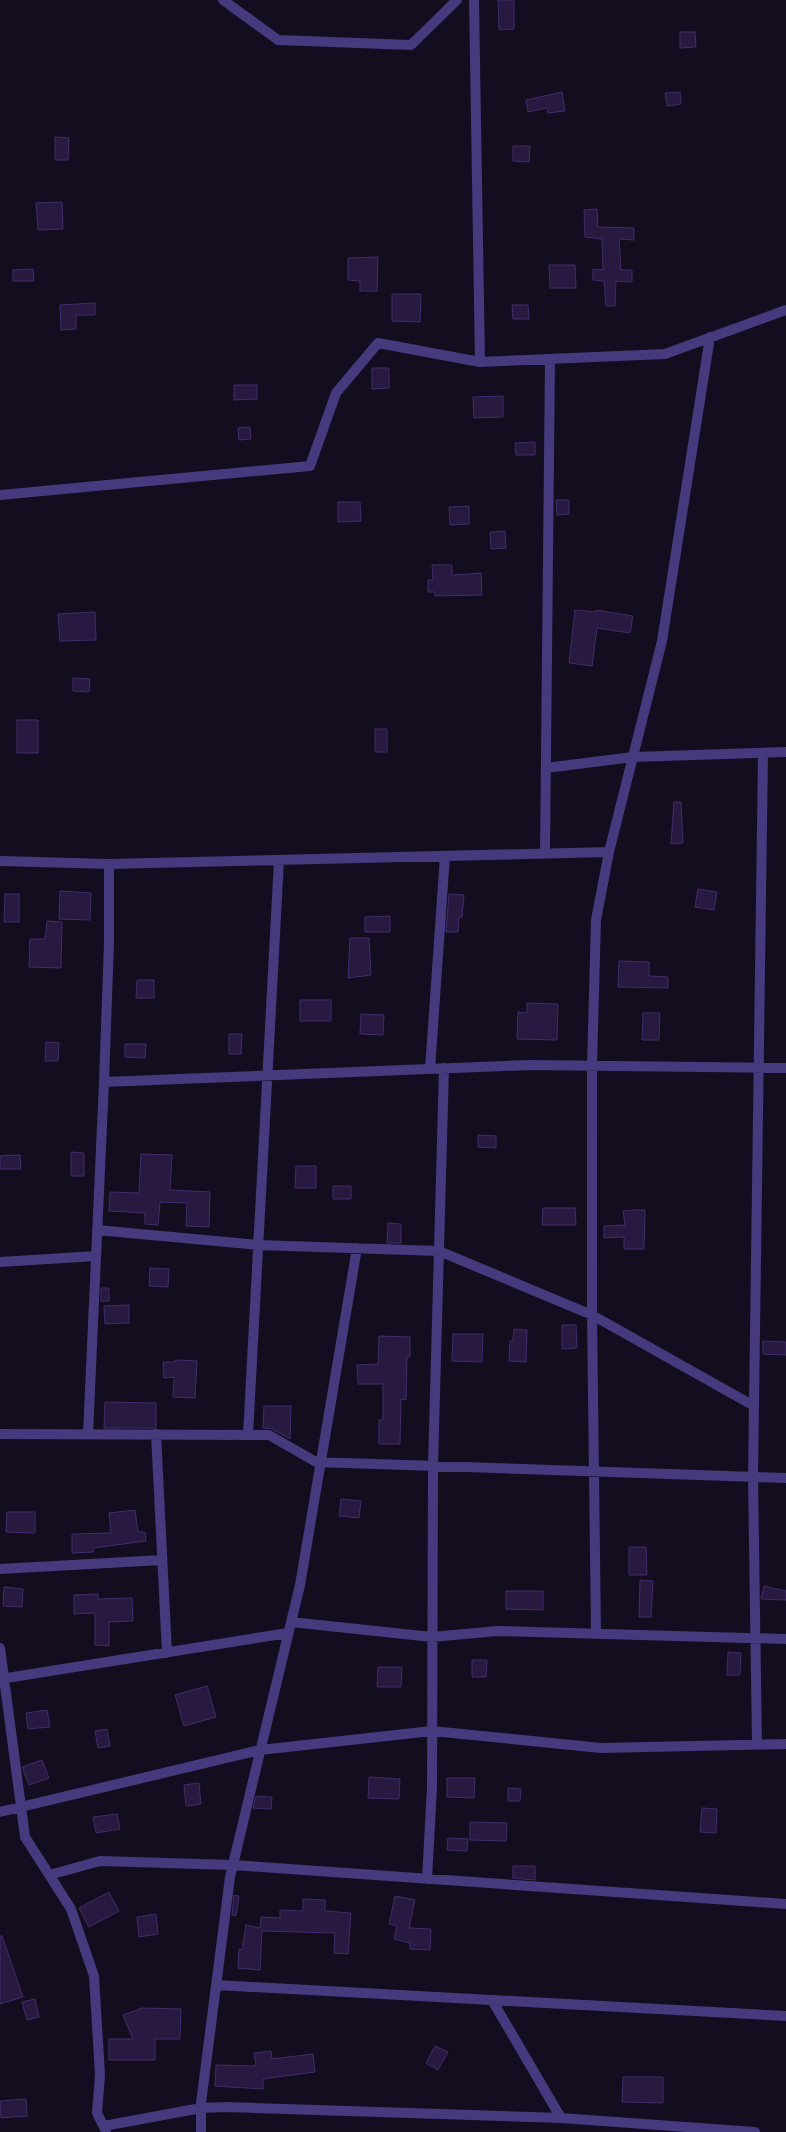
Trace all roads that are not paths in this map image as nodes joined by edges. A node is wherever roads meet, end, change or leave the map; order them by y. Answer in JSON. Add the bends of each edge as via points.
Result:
{"nodes":[{"id":1,"x":223,"y":0,"type":"edge"},
{"id":2,"x":457,"y":0,"type":"edge"},
{"id":3,"x":474,"y":0,"type":"edge"},
{"id":4,"x":786,"y":310,"type":"edge"},
{"id":5,"x":710,"y":337,"type":"junction"},
{"id":6,"x":550,"y":359,"type":"junction"},
{"id":7,"x":480,"y":362,"type":"junction"},
{"id":8,"x":0,"y":495,"type":"edge"},
{"id":9,"x":786,"y":752,"type":"edge"},
{"id":10,"x":763,"y":753,"type":"junction"},
{"id":11,"x":632,"y":757,"type":"junction"},
{"id":12,"x":546,"y":768,"type":"junction"},
{"id":13,"x":609,"y":852,"type":"junction"},
{"id":14,"x":545,"y":854,"type":"junction"},
{"id":15,"x":445,"y":856,"type":"junction"},
{"id":16,"x":279,"y":860,"type":"junction"},
{"id":17,"x":0,"y":861,"type":"edge"},
{"id":18,"x":109,"y":864,"type":"junction"},
{"id":19,"x":592,"y":1066,"type":"junction"},
{"id":20,"x":444,"y":1068,"type":"junction"},
{"id":21,"x":759,"y":1068,"type":"junction"},
{"id":22,"x":786,"y":1068,"type":"edge"},
{"id":23,"x":430,"y":1069,"type":"junction"},
{"id":24,"x":268,"y":1075,"type":"junction"},
{"id":25,"x":104,"y":1082,"type":"junction"},
{"id":26,"x":97,"y":1230,"type":"junction"},
{"id":27,"x":258,"y":1245,"type":"junction"},
{"id":28,"x":357,"y":1248,"type":"junction"},
{"id":29,"x":439,"y":1252,"type":"junction"},
{"id":30,"x":96,"y":1256,"type":"junction"},
{"id":31,"x":0,"y":1262,"type":"edge"},
{"id":32,"x":592,"y":1315,"type":"junction"},
{"id":33,"x":754,"y":1406,"type":"junction"},
{"id":34,"x":0,"y":1434,"type":"edge"},
{"id":35,"x":88,"y":1434,"type":"junction"},
{"id":36,"x":156,"y":1434,"type":"junction"},
{"id":37,"x":248,"y":1435,"type":"junction"},
{"id":38,"x":321,"y":1462,"type":"junction"},
{"id":39,"x":433,"y":1466,"type":"junction"},
{"id":40,"x":594,"y":1472,"type":"junction"},
{"id":41,"x":753,"y":1477,"type":"junction"},
{"id":42,"x":786,"y":1478,"type":"edge"},
{"id":43,"x":162,"y":1560,"type":"junction"},
{"id":44,"x":0,"y":1569,"type":"edge"},
{"id":45,"x":291,"y":1622,"type":"junction"},
{"id":46,"x":288,"y":1633,"type":"junction"},
{"id":47,"x":596,"y":1634,"type":"junction"},
{"id":48,"x":432,"y":1637,"type":"junction"},
{"id":49,"x":755,"y":1638,"type":"junction"},
{"id":50,"x":786,"y":1639,"type":"edge"},
{"id":51,"x":0,"y":1648,"type":"edge"},
{"id":52,"x":167,"y":1652,"type":"junction"},
{"id":53,"x":2,"y":1679,"type":"edge"},
{"id":54,"x":432,"y":1731,"type":"junction"},
{"id":55,"x":786,"y":1744,"type":"edge"},
{"id":56,"x":757,"y":1745,"type":"junction"},
{"id":57,"x":260,"y":1750,"type":"junction"},
{"id":58,"x":21,"y":1808,"type":"junction"},
{"id":59,"x":0,"y":1812,"type":"edge"},
{"id":60,"x":233,"y":1865,"type":"junction"},
{"id":61,"x":49,"y":1875,"type":"junction"},
{"id":62,"x":427,"y":1879,"type":"junction"},
{"id":63,"x":786,"y":1904,"type":"edge"},
{"id":64,"x":216,"y":1985,"type":"junction"},
{"id":65,"x":492,"y":2000,"type":"junction"},
{"id":66,"x":786,"y":2016,"type":"edge"},
{"id":67,"x":201,"y":2108,"type":"junction"},
{"id":68,"x":561,"y":2118,"type":"junction"},
{"id":69,"x":105,"y":2129,"type":"edge"},
{"id":70,"x":201,"y":2132,"type":"edge"},
{"id":71,"x":755,"y":2132,"type":"edge"}],
"edges":[{"from":1,"to":2,"type":"street","via":[[278,40],[410,45]]},
{"from":3,"to":7,"type":"street"},
{"from":4,"to":5,"type":"street"},
{"from":5,"to":6,"type":"street","via":[[665,354]]},
{"from":5,"to":11,"type":"street","via":[[662,641]]},
{"from":6,"to":7,"type":"street"},
{"from":6,"to":12,"type":"street"},
{"from":7,"to":8,"type":"street","via":[[378,343],[336,394],[310,466]]},
{"from":9,"to":10,"type":"street"},
{"from":10,"to":11,"type":"street"},
{"from":10,"to":21,"type":"street"},
{"from":11,"to":12,"type":"street"},
{"from":11,"to":13,"type":"street"},
{"from":12,"to":14,"type":"street"},
{"from":13,"to":14,"type":"street"},
{"from":13,"to":19,"type":"street","via":[[596,920]]},
{"from":14,"to":15,"type":"street"},
{"from":15,"to":16,"type":"street"},
{"from":15,"to":23,"type":"street"},
{"from":16,"to":18,"type":"street"},
{"from":16,"to":24,"type":"street"},
{"from":17,"to":18,"type":"street"},
{"from":18,"to":25,"type":"street"},
{"from":19,"to":20,"type":"street"},
{"from":19,"to":21,"type":"street"},
{"from":19,"to":32,"type":"street"},
{"from":20,"to":23,"type":"street"},
{"from":20,"to":29,"type":"street"},
{"from":21,"to":22,"type":"street"},
{"from":21,"to":33,"type":"street"},
{"from":23,"to":24,"type":"street"},
{"from":24,"to":25,"type":"street"},
{"from":24,"to":27,"type":"street"},
{"from":25,"to":26,"type":"street"},
{"from":26,"to":27,"type":"street"},
{"from":26,"to":30,"type":"street"},
{"from":27,"to":28,"type":"street"},
{"from":27,"to":37,"type":"street"},
{"from":28,"to":29,"type":"street"},
{"from":28,"to":38,"type":"street"},
{"from":29,"to":32,"type":"street"},
{"from":29,"to":39,"type":"street"},
{"from":30,"to":31,"type":"street"},
{"from":30,"to":35,"type":"street"},
{"from":32,"to":33,"type":"street"},
{"from":32,"to":40,"type":"street"},
{"from":33,"to":41,"type":"street"},
{"from":34,"to":35,"type":"street"},
{"from":35,"to":36,"type":"street"},
{"from":36,"to":37,"type":"street"},
{"from":36,"to":43,"type":"street"},
{"from":37,"to":38,"type":"street","via":[[269,1435],[316,1462]]},
{"from":38,"to":39,"type":"street"},
{"from":38,"to":45,"type":"street","via":[[300,1585]]},
{"from":39,"to":40,"type":"street"},
{"from":39,"to":48,"type":"street"},
{"from":40,"to":41,"type":"street"},
{"from":40,"to":47,"type":"street"},
{"from":41,"to":42,"type":"street"},
{"from":41,"to":49,"type":"street"},
{"from":43,"to":44,"type":"street"},
{"from":43,"to":52,"type":"street"},
{"from":45,"to":46,"type":"street"},
{"from":45,"to":48,"type":"street"},
{"from":46,"to":52,"type":"street"},
{"from":46,"to":57,"type":"street"},
{"from":47,"to":48,"type":"street","via":[[497,1632]]},
{"from":47,"to":49,"type":"street"},
{"from":48,"to":54,"type":"street"},
{"from":49,"to":50,"type":"street"},
{"from":49,"to":56,"type":"street"},
{"from":51,"to":53,"type":"street"},
{"from":52,"to":53,"type":"street"},
{"from":53,"to":58,"type":"street"},
{"from":54,"to":56,"type":"street","via":[[601,1748]]},
{"from":54,"to":57,"type":"street"},
{"from":54,"to":62,"type":"street"},
{"from":55,"to":56,"type":"street"},
{"from":57,"to":58,"type":"street"},
{"from":57,"to":60,"type":"street"},
{"from":58,"to":59,"type":"street"},
{"from":58,"to":61,"type":"street","via":[[25,1837]]},
{"from":60,"to":61,"type":"street","via":[[100,1861]]},
{"from":60,"to":62,"type":"street"},
{"from":60,"to":64,"type":"street"},
{"from":61,"to":69,"type":"street","via":[[71,1909],[94,1976],[100,2075],[97,2112]]},
{"from":62,"to":63,"type":"street"},
{"from":64,"to":65,"type":"street"},
{"from":64,"to":67,"type":"street"},
{"from":65,"to":66,"type":"street"},
{"from":65,"to":68,"type":"street"},
{"from":67,"to":68,"type":"street"},
{"from":67,"to":69,"type":"street"},
{"from":67,"to":70,"type":"street"},
{"from":68,"to":71,"type":"street"}]}
